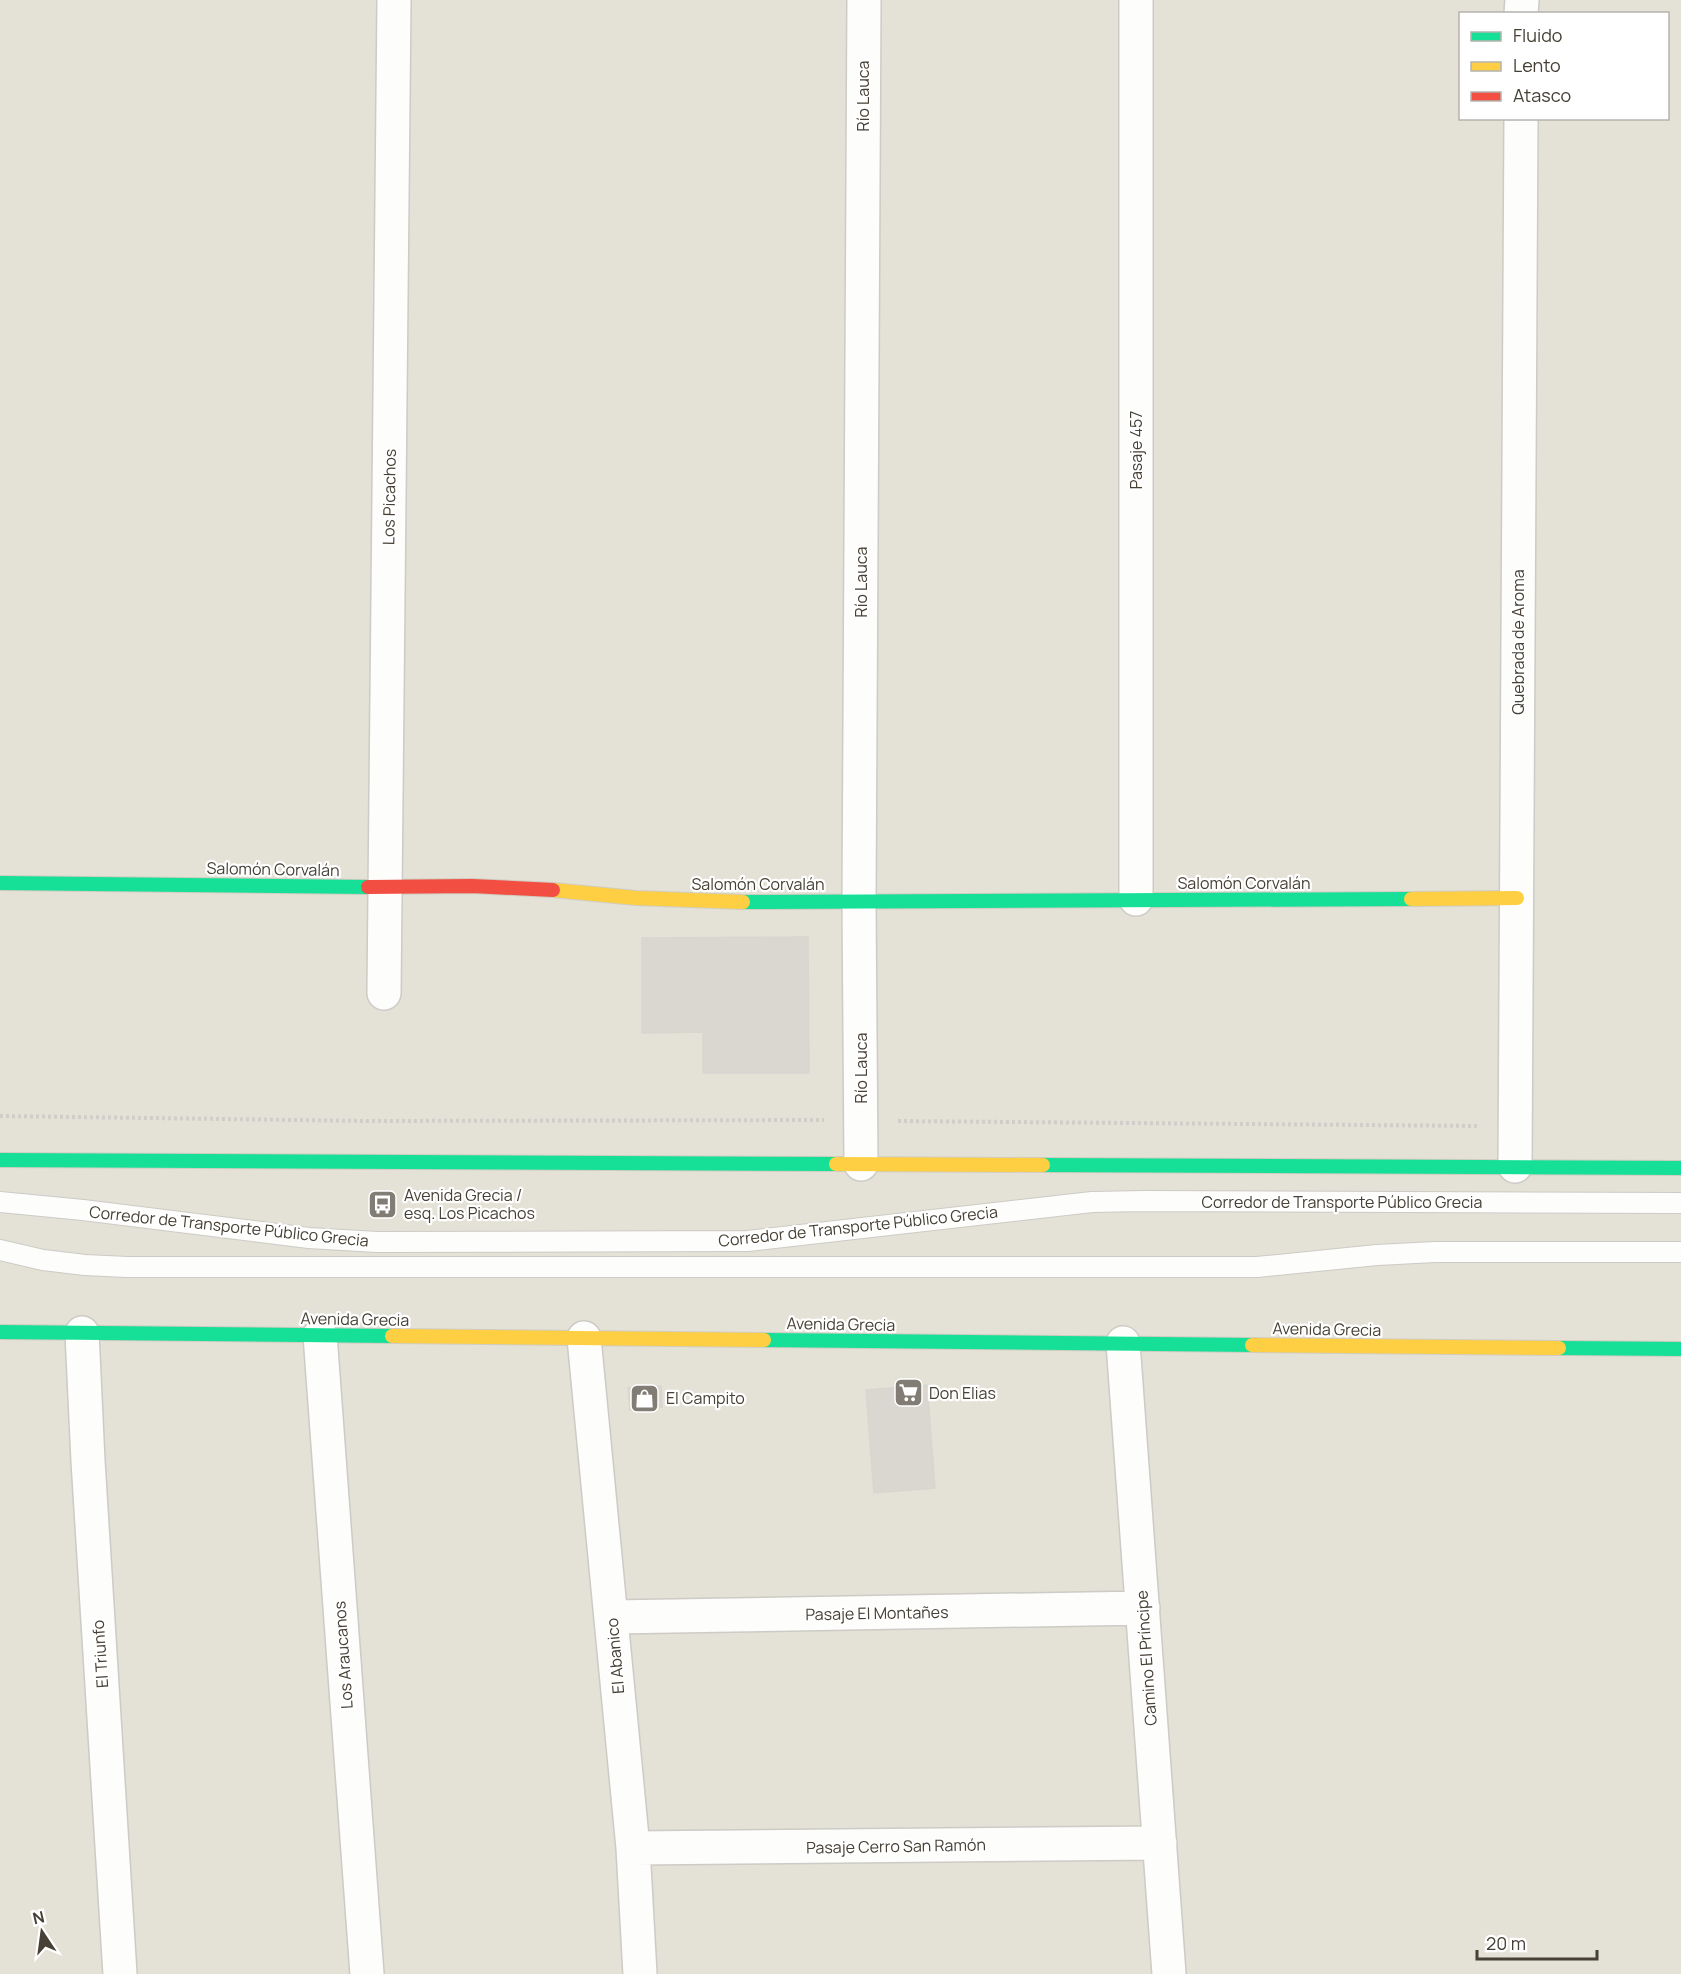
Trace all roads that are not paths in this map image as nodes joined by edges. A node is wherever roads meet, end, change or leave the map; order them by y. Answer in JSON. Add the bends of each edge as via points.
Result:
{"nodes":[{"id":1,"x":394,"y":0,"type":"edge"},
{"id":2,"x":864,"y":0,"type":"edge"},
{"id":3,"x":1136,"y":0,"type":"edge"},
{"id":4,"x":1521,"y":120,"type":"edge"},
{"id":5,"x":0,"y":883,"type":"edge"},
{"id":6,"x":385,"y":887,"type":"junction"},
{"id":7,"x":1517,"y":898,"type":"junction"},
{"id":8,"x":1136,"y":899,"type":"junction"},
{"id":9,"x":859,"y":900,"type":"junction"},
{"id":10,"x":384,"y":993,"type":"dead end"},
{"id":11,"x":0,"y":1160,"type":"edge"},
{"id":12,"x":861,"y":1164,"type":"junction"},
{"id":13,"x":1515,"y":1166,"type":"junction"},
{"id":14,"x":1681,"y":1168,"type":"edge"},
{"id":15,"x":0,"y":1202,"type":"edge"},
{"id":16,"x":1681,"y":1203,"type":"edge"},
{"id":17,"x":0,"y":1250,"type":"edge"},
{"id":18,"x":1681,"y":1252,"type":"edge"},
{"id":19,"x":0,"y":1332,"type":"edge"},
{"id":20,"x":82,"y":1333,"type":"junction"},
{"id":21,"x":320,"y":1335,"type":"junction"},
{"id":22,"x":584,"y":1338,"type":"junction"},
{"id":23,"x":1123,"y":1343,"type":"junction"},
{"id":24,"x":1681,"y":1349,"type":"edge"},
{"id":25,"x":1143,"y":1608,"type":"junction"},
{"id":26,"x":612,"y":1617,"type":"junction"},
{"id":27,"x":1160,"y":1843,"type":"junction"},
{"id":28,"x":633,"y":1848,"type":"junction"},
{"id":29,"x":120,"y":1974,"type":"edge"},
{"id":30,"x":367,"y":1974,"type":"edge"},
{"id":31,"x":640,"y":1974,"type":"edge"},
{"id":32,"x":1169,"y":1974,"type":"edge"}],
"edges":[{"from":1,"to":6,"type":"street","name":"Los Picachos"},
{"from":2,"to":9,"type":"street","name":"Río Lauca"},
{"from":3,"to":8,"type":"street","name":"Pasaje 457"},
{"from":4,"to":7,"type":"street","name":"Quebrada de Aroma"},
{"from":5,"to":6,"type":"main road","name":"Salomón Corvalán"},
{"from":6,"to":9,"type":"main road","name":"Salomón Corvalán","via":[[483,886],[728,902]]},
{"from":6,"to":10,"type":"street","name":"Los Picachos"},
{"from":7,"to":8,"type":"main road","name":"Salomón Corvalán"},
{"from":7,"to":13,"type":"street","name":"Quebrada de Aroma"},
{"from":8,"to":9,"type":"main road","name":"Salomón Corvalán"},
{"from":9,"to":12,"type":"street","name":"Río Lauca"},
{"from":11,"to":12,"type":"main road"},
{"from":12,"to":13,"type":"main road"},
{"from":13,"to":14,"type":"main road"},
{"from":15,"to":16,"type":"lane","name":"Corredor de Transporte Público Grecia","via":[[309,1238],[377,1242],[748,1241],[1092,1202]]},
{"from":17,"to":18,"type":"lane","name":"Corredor de Transporte Público Grecia","via":[[44,1260],[127,1267],[1257,1267],[1435,1252]]},
{"from":19,"to":20,"type":"main road","name":"Avenida Grecia"},
{"from":20,"to":21,"type":"main road","name":"Avenida Grecia"},
{"from":20,"to":29,"type":"street","name":"El Triunfo"},
{"from":21,"to":22,"type":"main road","name":"Avenida Grecia"},
{"from":21,"to":30,"type":"street","name":"Los Araucanos"},
{"from":22,"to":23,"type":"main road","name":"Avenida Grecia"},
{"from":22,"to":26,"type":"street","name":"El Abanico"},
{"from":23,"to":24,"type":"main road","name":"Avenida Grecia"},
{"from":23,"to":25,"type":"street","name":"Camino El Príncipe"},
{"from":25,"to":26,"type":"street","name":"Pasaje El Montañes"},
{"from":25,"to":27,"type":"street","name":"Camino El Príncipe"},
{"from":26,"to":28,"type":"street","name":"El Abanico"},
{"from":27,"to":28,"type":"street","name":"Pasaje Cerro San Ramón"},
{"from":27,"to":32,"type":"street","name":"Camino El Príncipe"},
{"from":28,"to":31,"type":"street","name":"El Abanico"}]}
